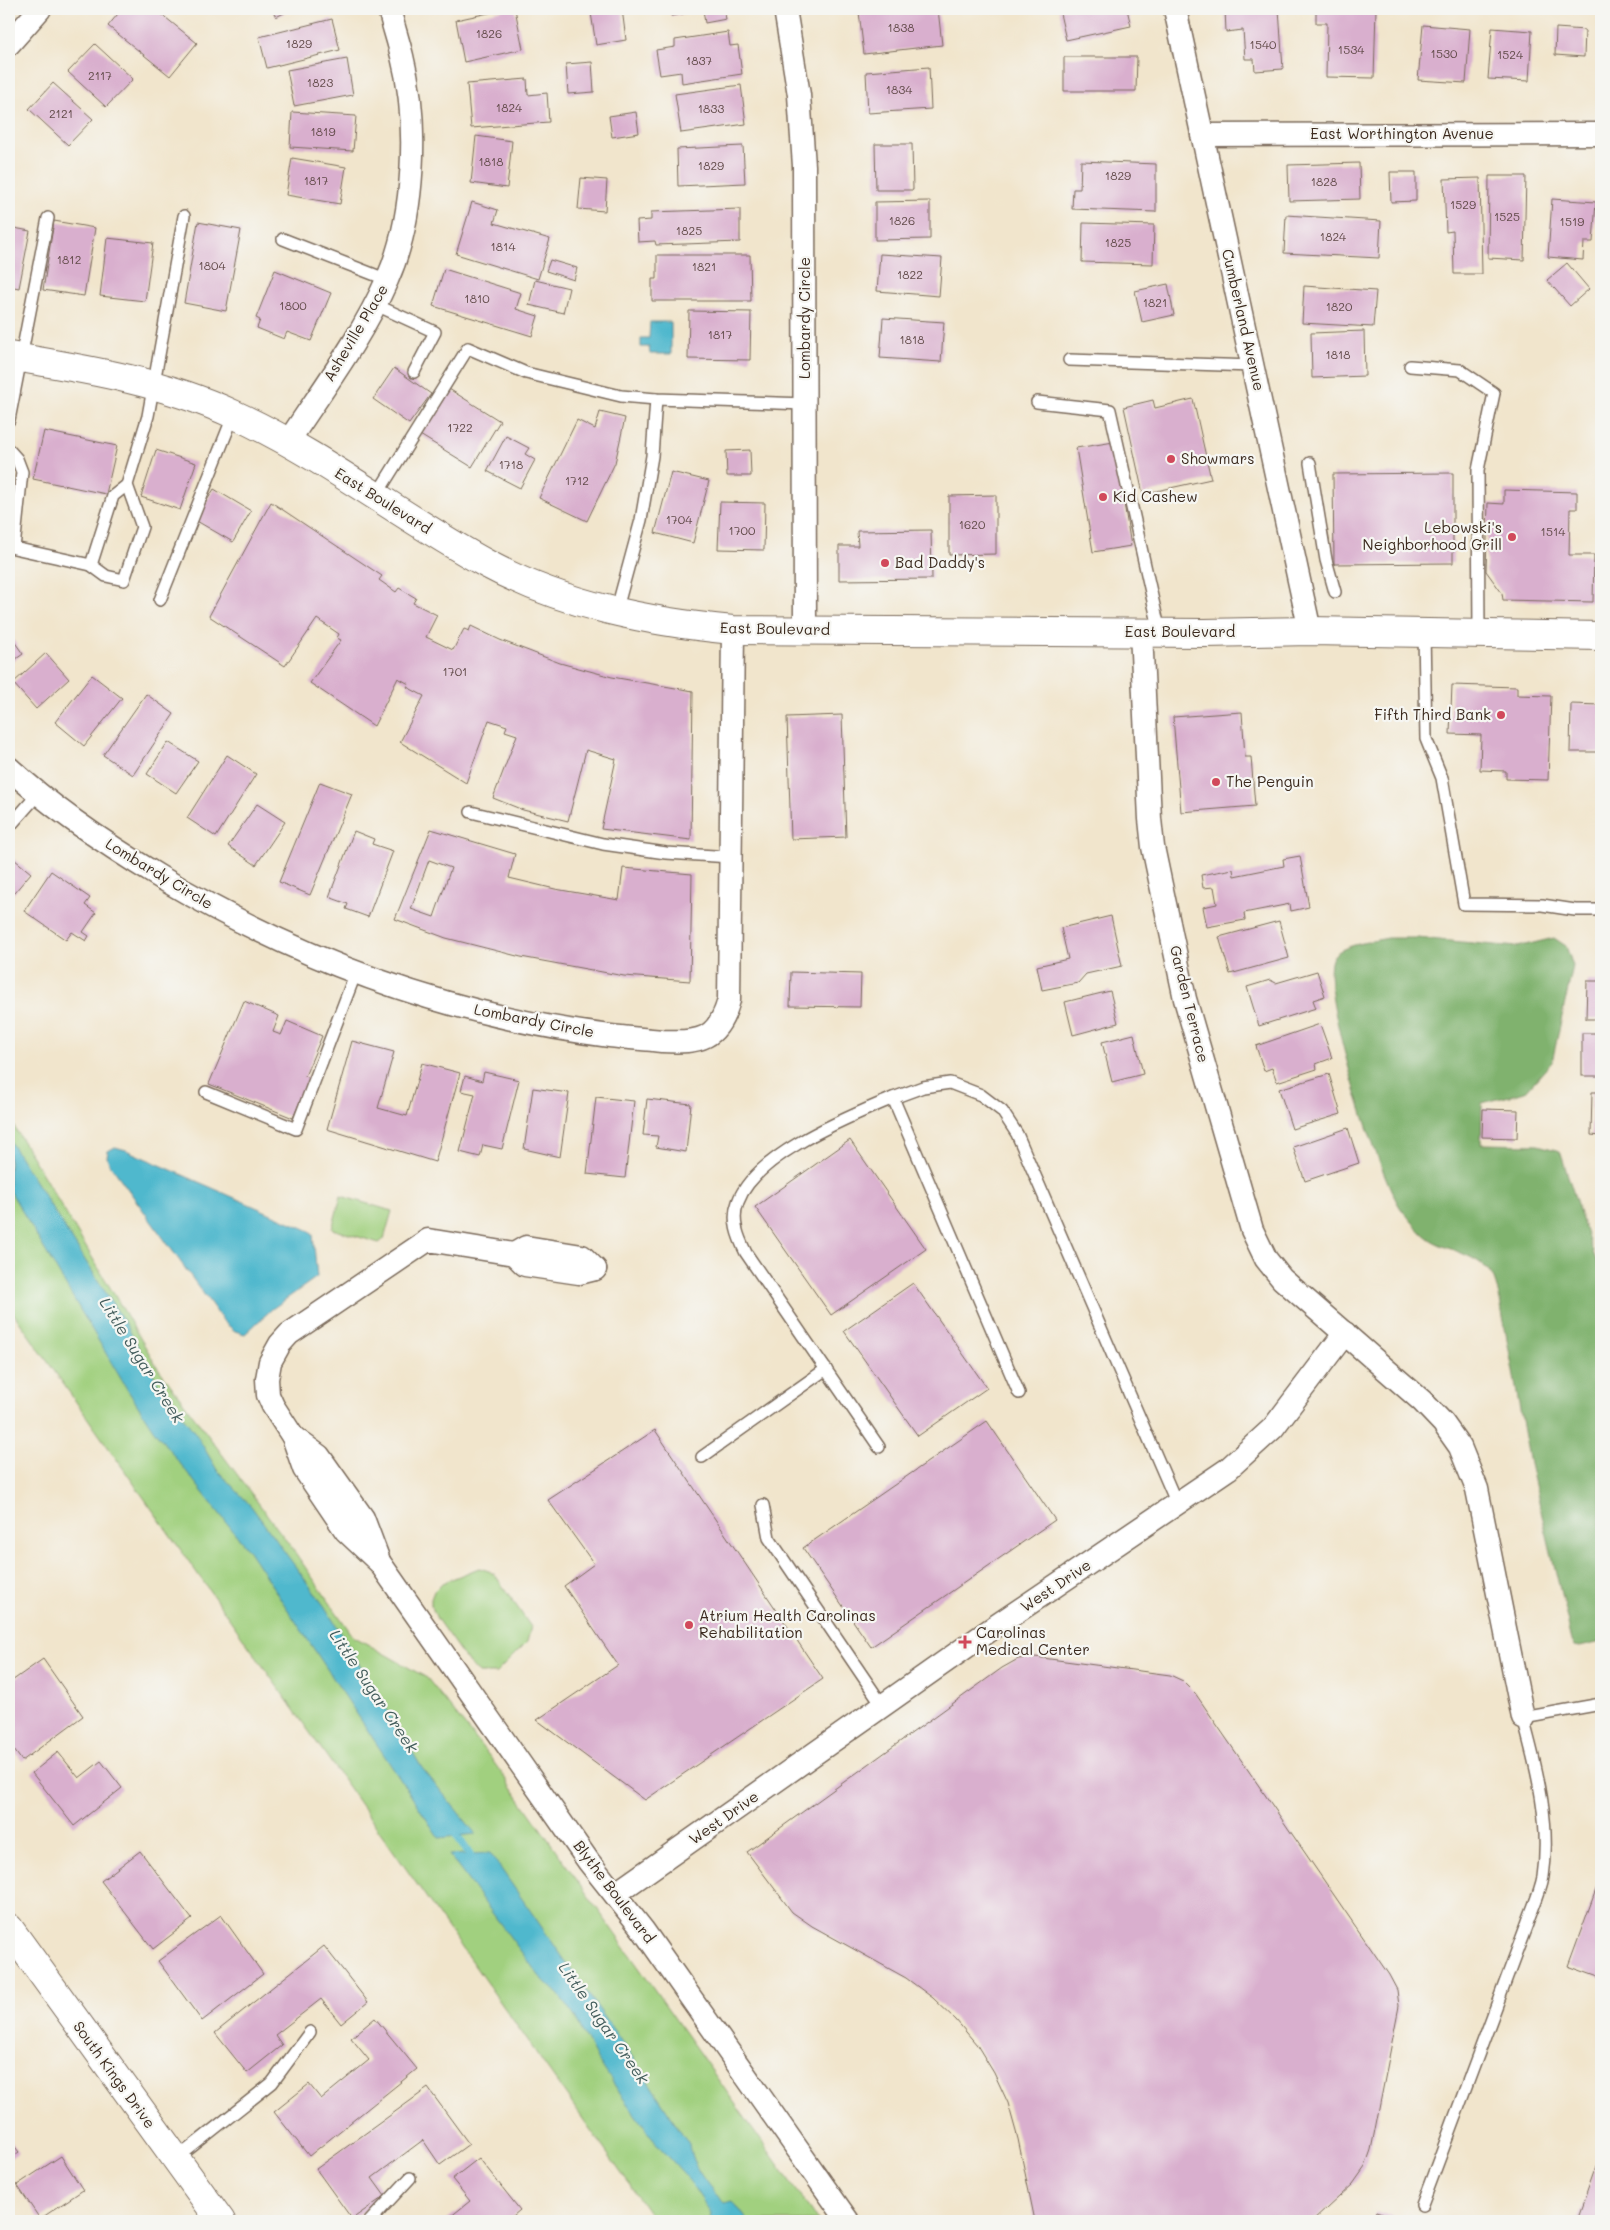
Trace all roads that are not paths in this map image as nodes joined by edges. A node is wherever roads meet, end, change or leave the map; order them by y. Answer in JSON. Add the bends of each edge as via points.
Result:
{"nodes":[{"id":1,"x":40,"y":9,"type":"edge"},
{"id":2,"x":389,"y":9,"type":"edge"},
{"id":3,"x":785,"y":9,"type":"edge"},
{"id":4,"x":1174,"y":9,"type":"edge"},
{"id":5,"x":9,"y":44,"type":"edge"},
{"id":6,"x":1601,"y":134,"type":"edge"},
{"id":7,"x":1202,"y":136,"type":"junction"},
{"id":8,"x":184,"y":216,"type":"dead end"},
{"id":9,"x":48,"y":218,"type":"dead end"},
{"id":10,"x":283,"y":239,"type":"dead end"},
{"id":11,"x":388,"y":280,"type":"junction"},
{"id":12,"x":374,"y":304,"type":"junction"},
{"id":13,"x":16,"y":357,"type":"edge"},
{"id":14,"x":1069,"y":360,"type":"dead end"},
{"id":15,"x":1253,"y":366,"type":"junction"},
{"id":16,"x":1410,"y":366,"type":"dead end"},
{"id":17,"x":414,"y":372,"type":"dead end"},
{"id":18,"x":154,"y":385,"type":"junction"},
{"id":19,"x":656,"y":399,"type":"junction"},
{"id":20,"x":1037,"y":402,"type":"dead end"},
{"id":21,"x":805,"y":404,"type":"junction"},
{"id":22,"x":234,"y":414,"type":"junction"},
{"id":23,"x":9,"y":420,"type":"edge"},
{"id":24,"x":288,"y":442,"type":"junction"},
{"id":25,"x":9,"y":450,"type":"edge"},
{"id":26,"x":1310,"y":463,"type":"dead end"},
{"id":27,"x":128,"y":485,"type":"junction"},
{"id":28,"x":376,"y":496,"type":"junction"},
{"id":29,"x":91,"y":565,"type":"junction"},
{"id":30,"x":1335,"y":592,"type":"dead end"},
{"id":31,"x":160,"y":600,"type":"dead end"},
{"id":32,"x":616,"y":612,"type":"junction"},
{"id":33,"x":733,"y":630,"type":"junction"},
{"id":34,"x":805,"y":630,"type":"junction"},
{"id":35,"x":1310,"y":631,"type":"junction"},
{"id":36,"x":1150,"y":632,"type":"junction"},
{"id":37,"x":1424,"y":633,"type":"junction"},
{"id":38,"x":1479,"y":634,"type":"junction"},
{"id":39,"x":1601,"y":636,"type":"edge"},
{"id":40,"x":9,"y":768,"type":"edge"},
{"id":41,"x":38,"y":793,"type":"junction"},
{"id":42,"x":471,"y":812,"type":"dead end"},
{"id":43,"x":9,"y":828,"type":"edge"},
{"id":44,"x":731,"y":857,"type":"junction"},
{"id":45,"x":1601,"y":910,"type":"edge"},
{"id":46,"x":356,"y":972,"type":"junction"},
{"id":47,"x":206,"y":1092,"type":"dead end"},
{"id":48,"x":894,"y":1098,"type":"junction"},
{"id":49,"x":514,"y":1254,"type":"dead end"},
{"id":50,"x":1345,"y":1333,"type":"junction"},
{"id":51,"x":826,"y":1369,"type":"junction"},
{"id":52,"x":1019,"y":1393,"type":"dead end"},
{"id":53,"x":879,"y":1447,"type":"dead end"},
{"id":54,"x":702,"y":1457,"type":"dead end"},
{"id":55,"x":1178,"y":1504,"type":"junction"},
{"id":56,"x":763,"y":1505,"type":"dead end"},
{"id":57,"x":1601,"y":1704,"type":"edge"},
{"id":58,"x":883,"y":1706,"type":"junction"},
{"id":59,"x":1523,"y":1718,"type":"junction"},
{"id":60,"x":615,"y":1894,"type":"junction"},
{"id":61,"x":9,"y":1928,"type":"edge"},
{"id":62,"x":310,"y":2032,"type":"dead end"},
{"id":63,"x":176,"y":2159,"type":"junction"},
{"id":64,"x":410,"y":2178,"type":"dead end"},
{"id":65,"x":1422,"y":2205,"type":"dead end"},
{"id":66,"x":221,"y":2221,"type":"edge"},
{"id":67,"x":370,"y":2221,"type":"edge"},
{"id":68,"x":848,"y":2221,"type":"edge"}],
"edges":[{"from":1,"to":5,"type":"street"},
{"from":2,"to":11,"type":"street","name":"Asheville Place","via":[[402,57],[412,165],[402,232]]},
{"from":3,"to":21,"type":"street","name":"Lombardy Circle","via":[[799,95],[804,166]]},
{"from":4,"to":7,"type":"street","name":"Cumberland Avenue"},
{"from":6,"to":7,"type":"street","name":"East Worthington Avenue"},
{"from":7,"to":15,"type":"street","name":"Cumberland Avenue"},
{"from":8,"to":18,"type":"lane"},
{"from":9,"to":13,"type":"lane"},
{"from":10,"to":11,"type":"lane"},
{"from":11,"to":12,"type":"street","name":"Asheville Place"},
{"from":12,"to":17,"type":"lane","via":[[435,332]]},
{"from":12,"to":24,"type":"street","name":"Asheville Place"},
{"from":13,"to":18,"type":"street","name":"East Boulevard"},
{"from":13,"to":23,"type":"lane"},
{"from":14,"to":15,"type":"lane"},
{"from":15,"to":35,"type":"street","name":"Cumberland Avenue"},
{"from":16,"to":38,"type":"lane","via":[[1460,370],[1494,393],[1478,470]]},
{"from":18,"to":22,"type":"street","name":"East Boulevard"},
{"from":18,"to":27,"type":"lane"},
{"from":19,"to":21,"type":"lane"},
{"from":19,"to":28,"type":"lane","via":[[621,396],[535,376],[468,348]]},
{"from":19,"to":32,"type":"lane","via":[[652,456],[641,520]]},
{"from":20,"to":36,"type":"lane","via":[[1110,410]]},
{"from":21,"to":34,"type":"street","name":"Lombardy Circle"},
{"from":22,"to":24,"type":"street","name":"East Boulevard"},
{"from":22,"to":31,"type":"lane"},
{"from":24,"to":28,"type":"street","name":"East Boulevard"},
{"from":25,"to":29,"type":"lane","via":[[22,472],[14,548]]},
{"from":26,"to":30,"type":"lane","via":[[1326,560]]},
{"from":27,"to":29,"type":"lane","via":[[113,496]]},
{"from":27,"to":29,"type":"lane","via":[[142,527],[124,580],[106,576]]},
{"from":28,"to":32,"type":"street","name":"East Boulevard","via":[[489,565],[584,604]]},
{"from":32,"to":33,"type":"street","name":"East Boulevard","via":[[680,625]]},
{"from":33,"to":34,"type":"street","name":"East Boulevard"},
{"from":33,"to":44,"type":"street","name":"Lombardy Circle"},
{"from":34,"to":36,"type":"street","name":"East Boulevard"},
{"from":35,"to":36,"type":"street","name":"East Boulevard"},
{"from":35,"to":37,"type":"street","name":"East Boulevard"},
{"from":36,"to":50,"type":"street","name":"Garden Terrace","via":[[1150,819],[1185,999],[1252,1230],[1266,1259],[1282,1279]]},
{"from":37,"to":38,"type":"street","name":"East Boulevard"},
{"from":37,"to":45,"type":"lane","via":[[1426,739],[1442,778],[1464,904]]},
{"from":38,"to":39,"type":"street","name":"East Boulevard"},
{"from":40,"to":41,"type":"street","name":"Lombardy Circle"},
{"from":41,"to":43,"type":"lane"},
{"from":41,"to":46,"type":"street","name":"Lombardy Circle","via":[[125,856],[205,904]]},
{"from":42,"to":44,"type":"lane","via":[[603,844],[666,853]]},
{"from":44,"to":46,"type":"street","name":"Lombardy Circle","via":[[729,1000],[724,1017],[713,1031],[697,1040],[636,1039],[554,1028],[442,1002]]},
{"from":46,"to":47,"type":"lane","via":[[296,1129]]},
{"from":48,"to":51,"type":"lane","via":[[827,1127],[781,1156],[745,1186],[737,1204],[735,1223],[746,1253]]},
{"from":48,"to":52,"type":"lane"},
{"from":48,"to":55,"type":"lane","via":[[923,1087],[950,1083],[981,1095],[1002,1111],[1017,1134]]},
{"from":49,"to":60,"type":"street","name":"Blythe Boulevard","via":[[428,1240],[289,1334],[270,1362],[268,1394],[293,1436],[304,1469],[346,1531],[380,1563]]},
{"from":50,"to":55,"type":"street","name":"West Drive","via":[[1273,1428],[1228,1469]]},
{"from":50,"to":59,"type":"street","name":"Garden Terrace","via":[[1422,1401],[1460,1447],[1477,1489]]},
{"from":51,"to":53,"type":"lane"},
{"from":51,"to":54,"type":"lane"},
{"from":55,"to":58,"type":"street","name":"West Drive"},
{"from":56,"to":58,"type":"lane","via":[[769,1538]]},
{"from":57,"to":59,"type":"lane"},
{"from":58,"to":60,"type":"street","name":"West Drive"},
{"from":59,"to":65,"type":"lane","via":[[1534,1757],[1546,1838],[1542,1878]]},
{"from":60,"to":68,"type":"street","name":"Blythe Boulevard"},
{"from":61,"to":63,"type":"street","name":"South Kings Drive"},
{"from":62,"to":63,"type":"lane","via":[[272,2083]]},
{"from":63,"to":66,"type":"street","name":"South Kings Drive"},
{"from":64,"to":67,"type":"lane"}]}
